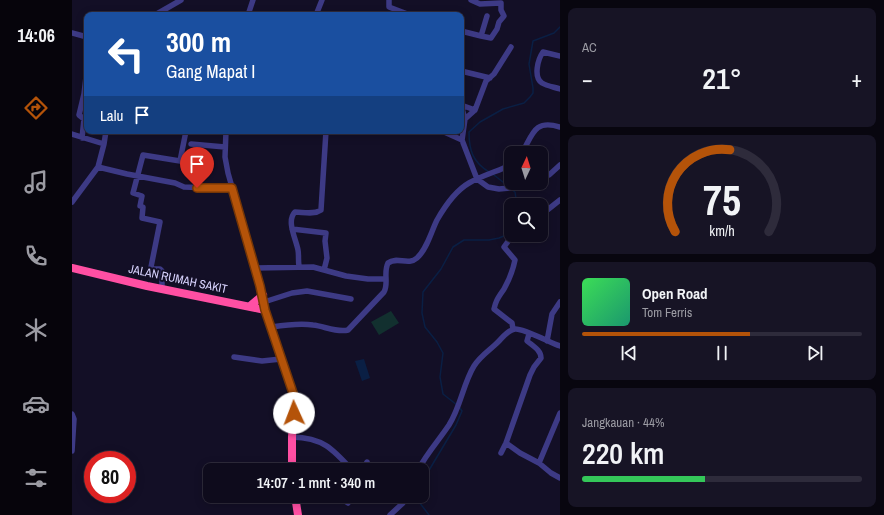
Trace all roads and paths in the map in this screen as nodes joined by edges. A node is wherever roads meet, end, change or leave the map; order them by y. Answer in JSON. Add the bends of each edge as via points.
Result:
{"nodes":[{"id":1,"x":181,"y":0,"type":"edge"},
{"id":2,"x":253,"y":0,"type":"edge"},
{"id":3,"x":322,"y":0,"type":"edge"},
{"id":4,"x":389,"y":0,"type":"edge"},
{"id":5,"x":474,"y":1,"type":"edge"},
{"id":6,"x":502,"y":1,"type":"edge"},
{"id":7,"x":159,"y":12,"type":"edge"},
{"id":8,"x":249,"y":12,"type":"edge"},
{"id":9,"x":317,"y":12,"type":"edge"},
{"id":10,"x":403,"y":12,"type":"edge"},
{"id":11,"x":486,"y":16,"type":"dead end"},
{"id":12,"x":464,"y":32,"type":"edge"},
{"id":13,"x":72,"y":33,"type":"edge"},
{"id":14,"x":84,"y":36,"type":"edge"},
{"id":15,"x":481,"y":36,"type":"junction"},
{"id":16,"x":511,"y":47,"type":"dead end"},
{"id":17,"x":560,"y":56,"type":"edge"},
{"id":18,"x":464,"y":72,"type":"edge"},
{"id":19,"x":490,"y":78,"type":"junction"},
{"id":20,"x":560,"y":89,"type":"edge"},
{"id":21,"x":84,"y":94,"type":"edge"},
{"id":22,"x":464,"y":105,"type":"edge"},
{"id":23,"x":475,"y":110,"type":"junction"},
{"id":24,"x":464,"y":115,"type":"edge"},
{"id":25,"x":84,"y":119,"type":"edge"},
{"id":26,"x":84,"y":119,"type":"edge"},
{"id":27,"x":465,"y":119,"type":"junction"},
{"id":28,"x":464,"y":126,"type":"edge"},
{"id":29,"x":560,"y":126,"type":"edge"},
{"id":30,"x":72,"y":134,"type":"edge"},
{"id":31,"x":106,"y":134,"type":"edge"},
{"id":32,"x":185,"y":134,"type":"edge"},
{"id":33,"x":226,"y":134,"type":"edge"},
{"id":34,"x":326,"y":134,"type":"edge"},
{"id":35,"x":449,"y":134,"type":"edge"},
{"id":36,"x":463,"y":134,"type":"edge"},
{"id":37,"x":82,"y":138,"type":"junction"},
{"id":38,"x":462,"y":140,"type":"junction"},
{"id":39,"x":104,"y":144,"type":"junction"},
{"id":40,"x":192,"y":144,"type":"dead end"},
{"id":41,"x":526,"y":146,"type":"edge"},
{"id":42,"x":225,"y":147,"type":"junction"},
{"id":43,"x":560,"y":165,"type":"edge"},
{"id":44,"x":98,"y":167,"type":"junction"},
{"id":45,"x":504,"y":168,"type":"edge"},
{"id":46,"x":548,"y":175,"type":"edge"},
{"id":47,"x":138,"y":176,"type":"junction"},
{"id":48,"x":477,"y":179,"type":"junction"},
{"id":49,"x":232,"y":188,"type":"junction"},
{"id":50,"x":504,"y":188,"type":"edge"},
{"id":51,"x":560,"y":200,"type":"edge"},
{"id":52,"x":72,"y":202,"type":"edge"},
{"id":53,"x":548,"y":209,"type":"edge"},
{"id":54,"x":292,"y":229,"type":"junction"},
{"id":55,"x":508,"y":242,"type":"edge"},
{"id":56,"x":299,"y":266,"type":"junction"},
{"id":57,"x":72,"y":268,"type":"edge"},
{"id":58,"x":255,"y":268,"type":"junction"},
{"id":59,"x":324,"y":270,"type":"junction"},
{"id":60,"x":385,"y":279,"type":"junction"},
{"id":61,"x":162,"y":289,"type":"junction"},
{"id":62,"x":351,"y":299,"type":"dead end"},
{"id":63,"x":264,"y":302,"type":"junction"},
{"id":64,"x":560,"y":302,"type":"edge"},
{"id":65,"x":250,"y":306,"type":"junction"},
{"id":66,"x":272,"y":327,"type":"junction"},
{"id":67,"x":513,"y":330,"type":"junction"},
{"id":68,"x":529,"y":334,"type":"junction"},
{"id":69,"x":547,"y":341,"type":"junction"},
{"id":70,"x":560,"y":346,"type":"edge"},
{"id":71,"x":234,"y":356,"type":"dead end"},
{"id":72,"x":281,"y":359,"type":"junction"},
{"id":73,"x":560,"y":413,"type":"edge"},
{"id":74,"x":72,"y":414,"type":"edge"},
{"id":75,"x":292,"y":437,"type":"junction"},
{"id":76,"x":506,"y":443,"type":"junction"},
{"id":77,"x":72,"y":451,"type":"edge"},
{"id":78,"x":501,"y":453,"type":"dead end"},
{"id":79,"x":539,"y":462,"type":"junction"},
{"id":80,"x":292,"y":463,"type":"edge"},
{"id":81,"x":346,"y":463,"type":"edge"},
{"id":82,"x":422,"y":463,"type":"edge"},
{"id":83,"x":560,"y":478,"type":"edge"},
{"id":84,"x":295,"y":503,"type":"edge"},
{"id":85,"x":403,"y":503,"type":"edge"},
{"id":86,"x":298,"y":515,"type":"edge"},
{"id":87,"x":390,"y":515,"type":"edge"}],
"edges":[{"from":1,"to":7,"type":"street","via":[[168,4]]},
{"from":2,"to":8,"type":"street"},
{"from":3,"to":9,"type":"street"},
{"from":4,"to":10,"type":"street","via":[[389,6]]},
{"from":5,"to":6,"type":"street","via":[[480,4]]},
{"from":6,"to":15,"type":"street","via":[[501,10],[504,16],[492,38]]},
{"from":11,"to":15,"type":"street"},
{"from":12,"to":15,"type":"street"},
{"from":13,"to":14,"type":"street"},
{"from":16,"to":19,"type":"street"},
{"from":17,"to":20,"type":"street","via":[[543,52],[537,72],[542,83]]},
{"from":18,"to":19,"type":"street"},
{"from":19,"to":23,"type":"street","via":[[483,86]]},
{"from":21,"to":25,"type":"street","via":[[79,115]]},
{"from":22,"to":23,"type":"street"},
{"from":23,"to":27,"type":"street"},
{"from":24,"to":27,"type":"street"},
{"from":26,"to":37,"type":"street"},
{"from":27,"to":28,"type":"street"},
{"from":29,"to":41,"type":"street","via":[[540,125]]},
{"from":30,"to":37,"type":"street"},
{"from":31,"to":39,"type":"street"},
{"from":32,"to":47,"type":"street","via":[[180,161],[144,155]]},
{"from":33,"to":42,"type":"street"},
{"from":34,"to":54,"type":"street","via":[[321,210],[313,213],[295,212],[292,215]]},
{"from":35,"to":38,"type":"street"},
{"from":36,"to":38,"type":"street"},
{"from":37,"to":39,"type":"street"},
{"from":38,"to":48,"type":"street"},
{"from":39,"to":44,"type":"street"},
{"from":40,"to":42,"type":"street"},
{"from":42,"to":49,"type":"street"},
{"from":43,"to":46,"type":"street"},
{"from":44,"to":47,"type":"street"},
{"from":44,"to":52,"type":"street"},
{"from":45,"to":48,"type":"street"},
{"from":47,"to":49,"type":"street","via":[[184,187]]},
{"from":47,"to":61,"type":"street","via":[[133,193],[142,196],[142,218],[160,222],[151,267],[162,271]]},
{"from":48,"to":50,"type":"street","via":[[488,186]]},
{"from":48,"to":60,"type":"street","via":[[463,186],[445,207],[417,257],[410,262],[394,260],[388,263]]},
{"from":49,"to":58,"type":"street"},
{"from":51,"to":53,"type":"street"},
{"from":54,"to":56,"type":"street"},
{"from":54,"to":59,"type":"street","via":[[326,233],[327,258]]},
{"from":55,"to":67,"type":"street","via":[[504,247],[515,260],[504,289],[496,299],[494,310],[512,323]]},
{"from":56,"to":58,"type":"street"},
{"from":56,"to":59,"type":"street"},
{"from":57,"to":61,"type":"highway","name":"JALAN RUMAH SAKIT"},
{"from":58,"to":63,"type":"street"},
{"from":59,"to":60,"type":"street","via":[[346,276]]},
{"from":60,"to":66,"type":"street","via":[[384,292],[348,330],[303,324]]},
{"from":61,"to":65,"type":"highway","name":"JALAN RUMAH SAKIT"},
{"from":62,"to":63,"type":"street","via":[[307,291],[292,292]]},
{"from":63,"to":65,"type":"highway","name":"JALAN RUMAH SAKIT"},
{"from":63,"to":65,"type":"highway"},
{"from":63,"to":66,"type":"highway"},
{"from":64,"to":69,"type":"street","via":[[552,314]]},
{"from":66,"to":72,"type":"highway"},
{"from":67,"to":68,"type":"street"},
{"from":67,"to":82,"type":"street","via":[[475,365],[450,424]]},
{"from":68,"to":69,"type":"street"},
{"from":68,"to":76,"type":"street","via":[[527,341],[542,357],[530,375]]},
{"from":69,"to":70,"type":"street"},
{"from":71,"to":72,"type":"street","via":[[262,361]]},
{"from":72,"to":75,"type":"highway","via":[[294,399]]},
{"from":73,"to":79,"type":"street"},
{"from":74,"to":77,"type":"street"},
{"from":75,"to":80,"type":"highway"},
{"from":75,"to":81,"type":"street","via":[[319,441]]},
{"from":76,"to":78,"type":"street"},
{"from":76,"to":79,"type":"street"},
{"from":79,"to":83,"type":"street"},
{"from":84,"to":86,"type":"highway"},
{"from":85,"to":87,"type":"street"}]}
